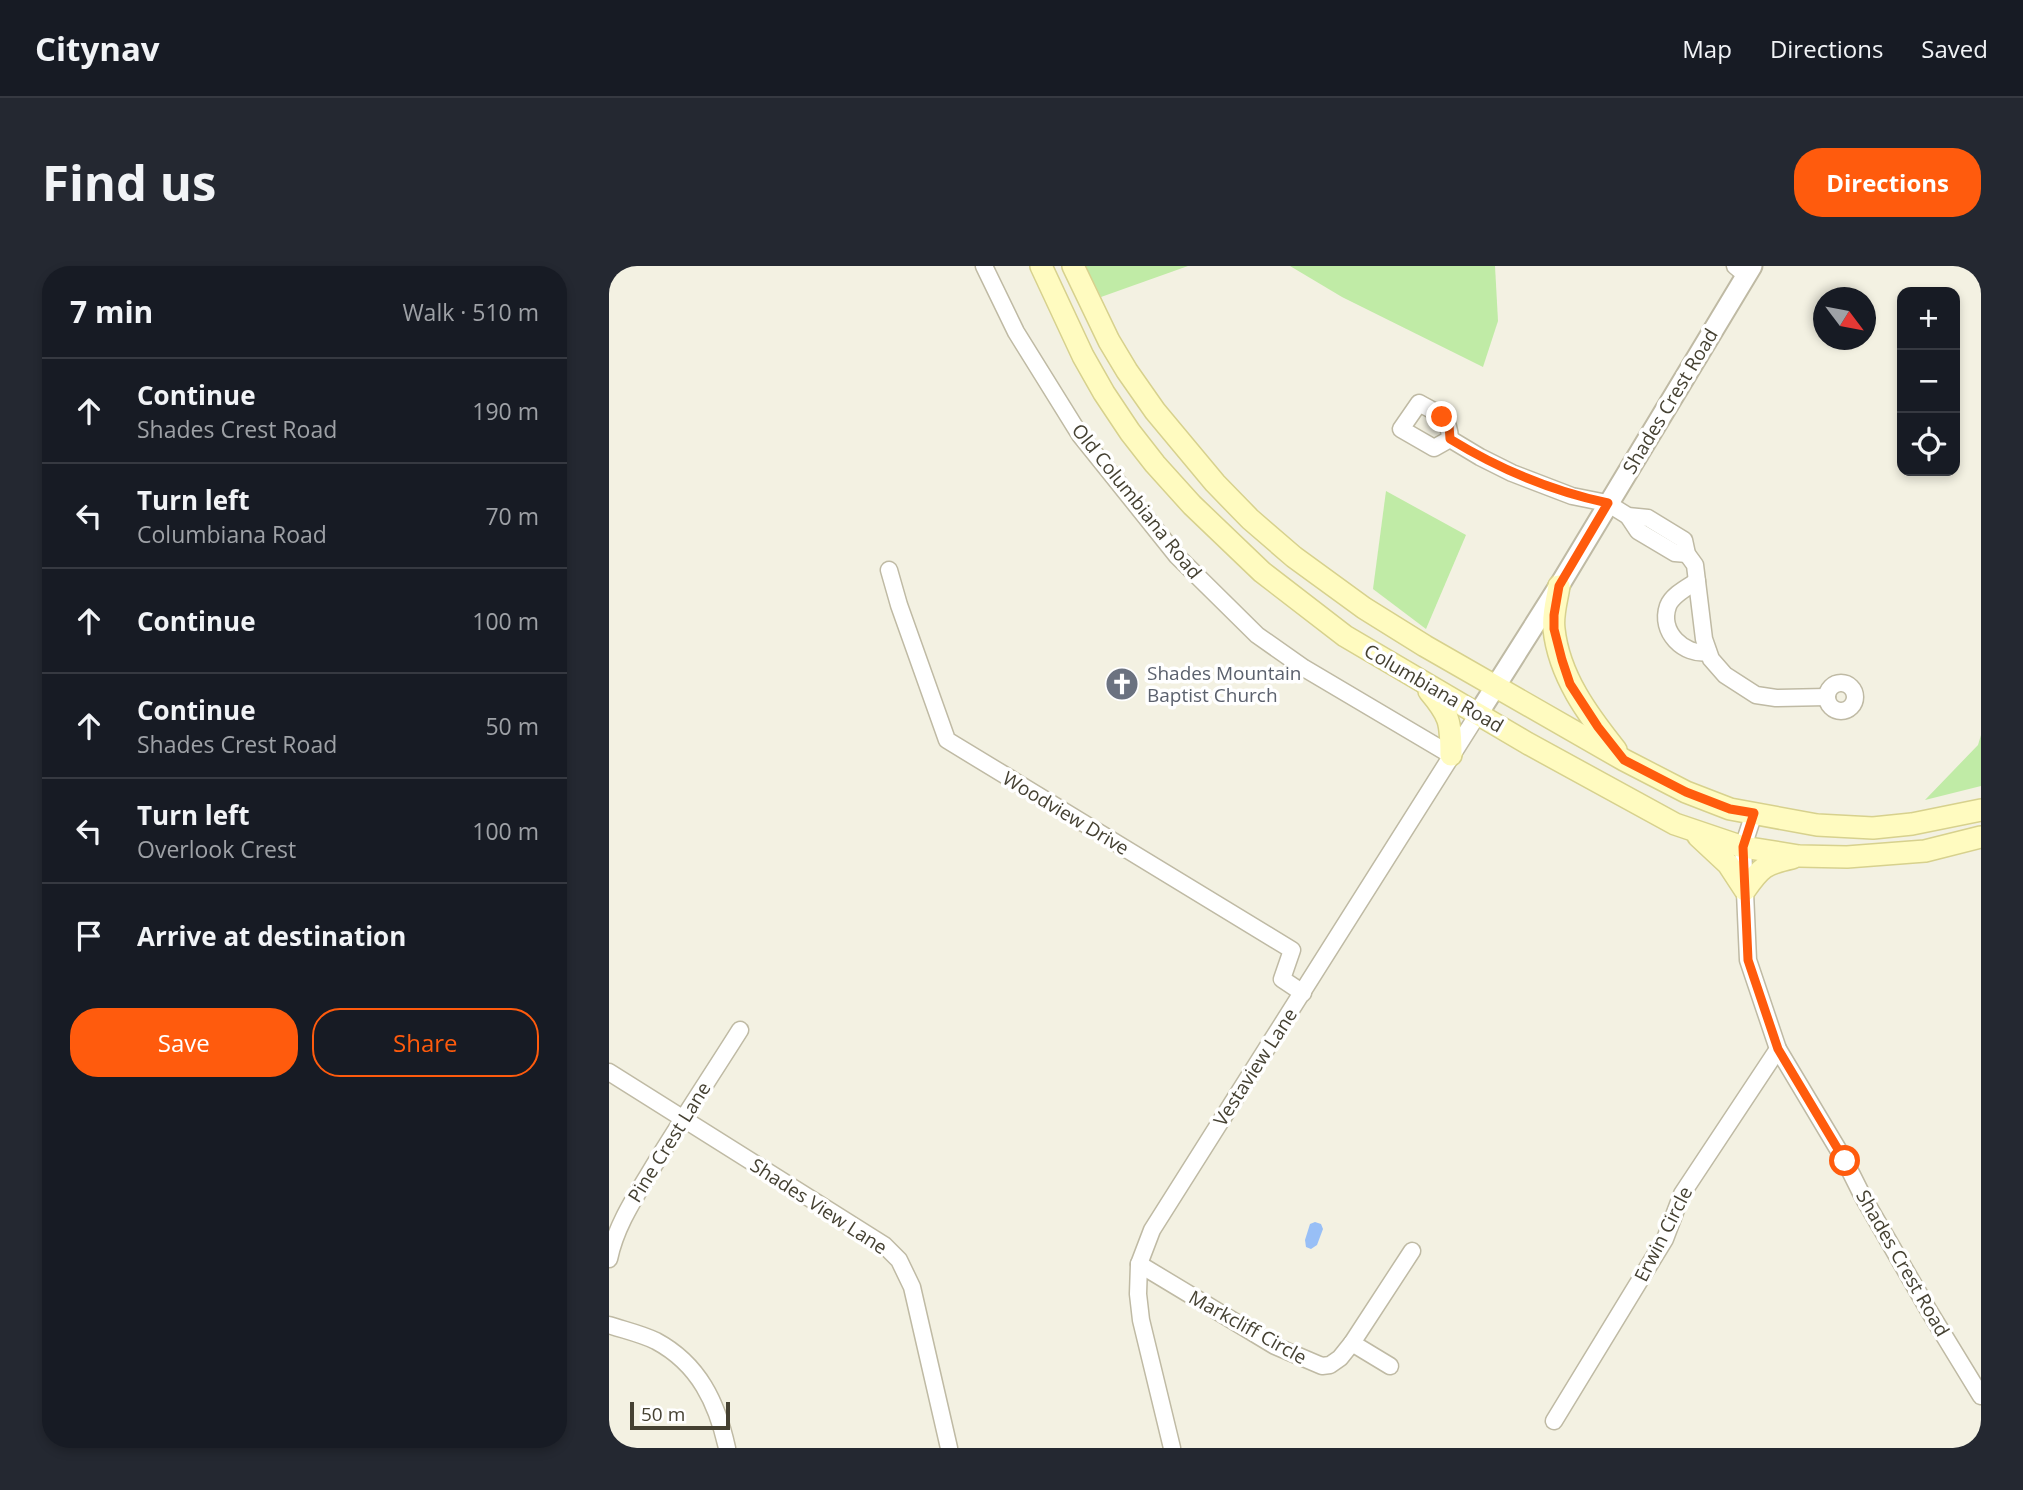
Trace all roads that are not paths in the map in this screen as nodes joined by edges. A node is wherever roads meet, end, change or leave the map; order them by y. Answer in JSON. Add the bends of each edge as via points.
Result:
{"nodes":[{"id":1,"x":984,"y":266,"type":"edge"},
{"id":2,"x":1041,"y":266,"type":"edge"},
{"id":3,"x":1073,"y":266,"type":"edge"},
{"id":4,"x":1745,"y":269,"type":"edge"},
{"id":5,"x":1450,"y":439,"type":"dead end"},
{"id":6,"x":1181,"y":443,"type":"junction"},
{"id":7,"x":1155,"y":464,"type":"junction"},
{"id":8,"x":1608,"y":503,"type":"junction"},
{"id":9,"x":889,"y":570,"type":"dead end"},
{"id":10,"x":1697,"y":581,"type":"junction"},
{"id":11,"x":1559,"y":586,"type":"junction"},
{"id":12,"x":1364,"y":608,"type":"junction"},
{"id":13,"x":1345,"y":636,"type":"junction"},
{"id":14,"x":1708,"y":652,"type":"junction"},
{"id":15,"x":1421,"y":681,"type":"junction"},
{"id":16,"x":1496,"y":687,"type":"junction"},
{"id":17,"x":1827,"y":698,"type":"dead end"},
{"id":18,"x":1478,"y":715,"type":"junction"},
{"id":19,"x":1451,"y":755,"type":"junction"},
{"id":20,"x":1624,"y":760,"type":"junction"},
{"id":21,"x":1981,"y":810,"type":"edge"},
{"id":22,"x":1754,"y":813,"type":"junction"},
{"id":23,"x":1691,"y":829,"type":"junction"},
{"id":24,"x":1981,"y":837,"type":"edge"},
{"id":25,"x":1743,"y":847,"type":"junction"},
{"id":26,"x":1799,"y":856,"type":"junction"},
{"id":27,"x":1745,"y":890,"type":"junction"},
{"id":28,"x":1303,"y":993,"type":"junction"},
{"id":29,"x":740,"y":1030,"type":"dead end"},
{"id":30,"x":1778,"y":1049,"type":"junction"},
{"id":31,"x":609,"y":1072,"type":"edge"},
{"id":32,"x":683,"y":1119,"type":"junction"},
{"id":33,"x":1412,"y":1251,"type":"dead end"},
{"id":34,"x":609,"y":1259,"type":"edge"},
{"id":35,"x":1139,"y":1264,"type":"junction"},
{"id":36,"x":609,"y":1325,"type":"edge"},
{"id":37,"x":1352,"y":1343,"type":"junction"},
{"id":38,"x":1390,"y":1366,"type":"dead end"},
{"id":39,"x":1981,"y":1396,"type":"edge"},
{"id":40,"x":1554,"y":1421,"type":"dead end"},
{"id":41,"x":727,"y":1448,"type":"edge"},
{"id":42,"x":949,"y":1448,"type":"edge"},
{"id":43,"x":1172,"y":1448,"type":"edge"}],
"edges":[{"from":1,"to":19,"type":"street","name":"Old Columbiana Road","via":[[1016,332],[1080,435],[1177,556],[1257,635]]},
{"from":2,"to":7,"type":"main road","name":"Columbiana Road","via":[[1104,393]]},
{"from":3,"to":6,"type":"main road","name":"Columbiana Road","via":[[1109,341]]},
{"from":4,"to":8,"type":"street","name":"Shades Crest Road"},
{"from":5,"to":8,"type":"street","via":[[1512,473],[1572,496]]},
{"from":6,"to":7,"type":"main road"},
{"from":6,"to":12,"type":"main road","name":"Columbiana Road","via":[[1249,519]]},
{"from":7,"to":13,"type":"main road","name":"Columbiana Road","via":[[1262,572]]},
{"from":8,"to":10,"type":"street","via":[[1628,516],[1648,518],[1683,540]]},
{"from":8,"to":11,"type":"street","name":"Shades Crest Road"},
{"from":9,"to":28,"type":"street","name":"Woodview Drive","via":[[947,740],[1291,950],[1282,979]]},
{"from":10,"to":14,"type":"street"},
{"from":10,"to":14,"type":"street","via":[[1668,605],[1667,620],[1678,645]]},
{"from":11,"to":16,"type":"street","name":"Shades Crest Road"},
{"from":11,"to":20,"type":"main road","via":[[1554,629],[1570,684]]},
{"from":12,"to":13,"type":"main road"},
{"from":12,"to":16,"type":"main road","name":"Columbiana Road"},
{"from":13,"to":15,"type":"main road","name":"Columbiana Road"},
{"from":14,"to":17,"type":"street","via":[[1725,675],[1756,695]]},
{"from":15,"to":18,"type":"main road","name":"Columbiana Road"},
{"from":15,"to":19,"type":"main road","via":[[1446,712]]},
{"from":16,"to":18,"type":"street","name":"Shades Crest Road"},
{"from":16,"to":20,"type":"main road","name":"Columbiana Road"},
{"from":18,"to":19,"type":"street","name":"Vestaview Lane"},
{"from":18,"to":23,"type":"main road","name":"Columbiana Road"},
{"from":19,"to":28,"type":"street","name":"Vestaview Lane"},
{"from":20,"to":22,"type":"main road","name":"Columbiana Road","via":[[1686,792]]},
{"from":21,"to":22,"type":"main road","name":"Columbiana Road","via":[[1873,828],[1817,825]]},
{"from":22,"to":25,"type":"street","name":"Shades Crest Road"},
{"from":23,"to":25,"type":"main road","name":"Columbiana Road"},
{"from":23,"to":27,"type":"main road","via":[[1728,864]]},
{"from":24,"to":26,"type":"main road","name":"Columbiana Road","via":[[1925,851]]},
{"from":25,"to":26,"type":"main road","name":"Columbiana Road"},
{"from":25,"to":27,"type":"street","name":"Shades Crest Road"},
{"from":26,"to":27,"type":"main road","via":[[1770,863]]},
{"from":27,"to":30,"type":"street","name":"Shades Crest Road","via":[[1748,960]]},
{"from":28,"to":35,"type":"street","name":"Vestaview Lane","via":[[1152,1230]]},
{"from":29,"to":32,"type":"street","name":"Pine Crest Lane"},
{"from":30,"to":39,"type":"street","name":"Shades Crest Road"},
{"from":30,"to":40,"type":"street","name":"Erwin Circle","via":[[1682,1194],[1665,1239]]},
{"from":31,"to":32,"type":"street","name":"Shades View Lane"},
{"from":32,"to":34,"type":"street","name":"Pine Crest Lane","via":[[629,1209]]},
{"from":32,"to":42,"type":"street","name":"Shades View Lane","via":[[884,1245],[899,1260],[912,1287]]},
{"from":33,"to":37,"type":"street"},
{"from":35,"to":37,"type":"street","name":"Markcliff Circle","via":[[1275,1346],[1322,1366],[1341,1357]]},
{"from":35,"to":43,"type":"street","name":"Vestaview Lane","via":[[1141,1320]]},
{"from":36,"to":41,"type":"street","via":[[655,1340],[679,1356],[704,1385],[721,1418]]},
{"from":37,"to":38,"type":"street"}]}
